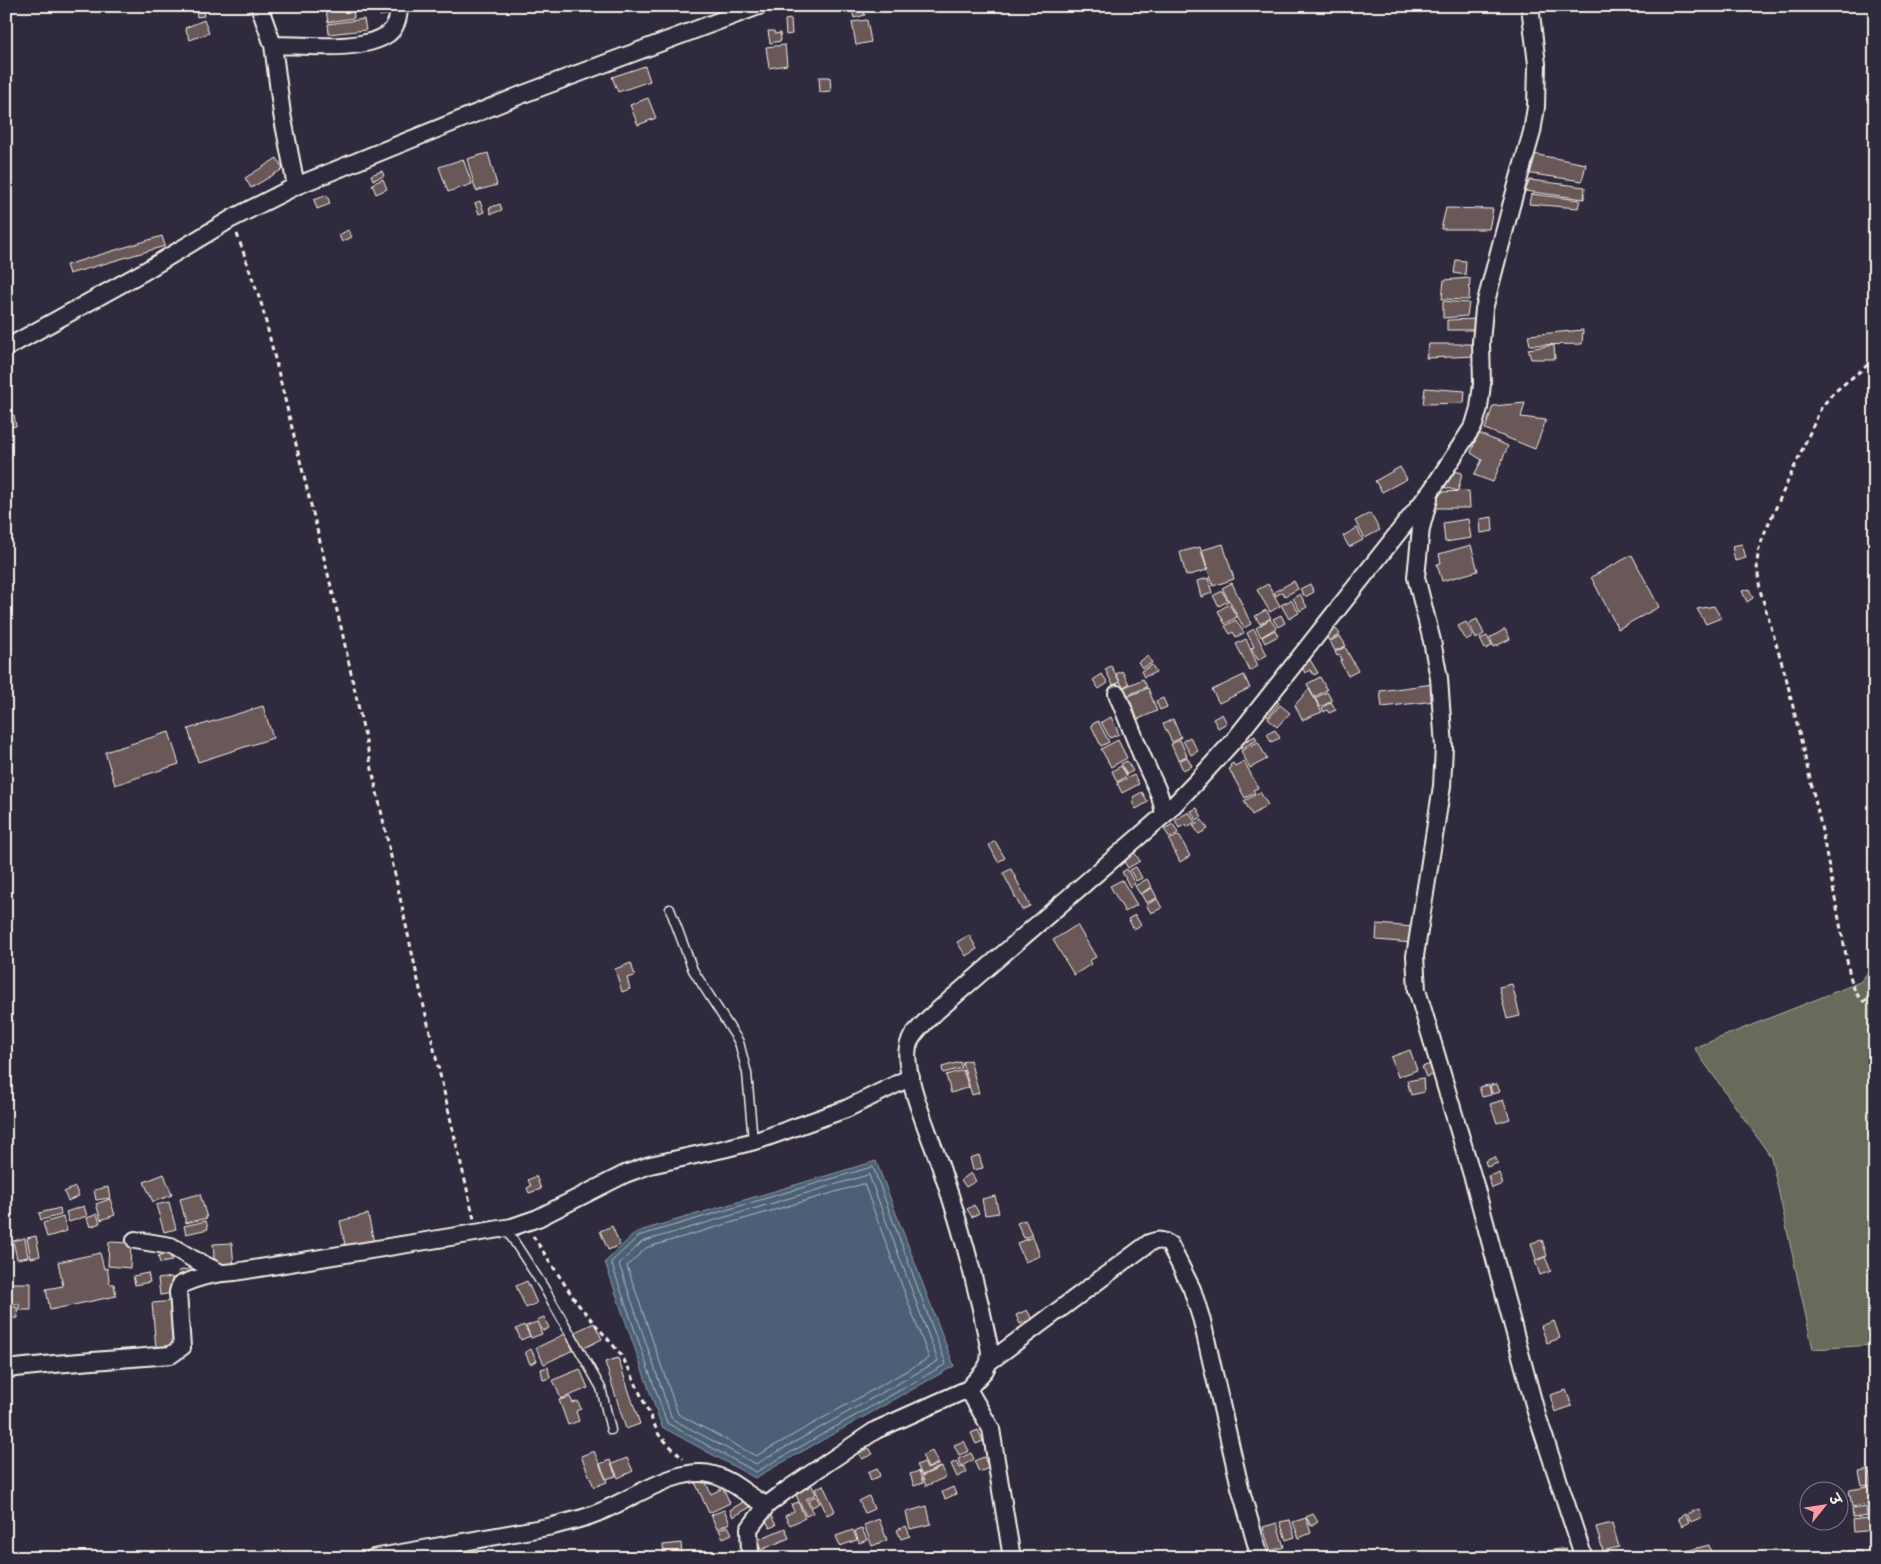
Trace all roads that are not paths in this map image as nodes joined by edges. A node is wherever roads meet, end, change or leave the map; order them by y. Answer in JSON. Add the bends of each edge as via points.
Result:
{"nodes":[{"id":1,"x":259,"y":6,"type":"edge"},
{"id":2,"x":399,"y":6,"type":"edge"},
{"id":3,"x":759,"y":6,"type":"edge"},
{"id":4,"x":1530,"y":6,"type":"edge"},
{"id":5,"x":273,"y":45,"type":"junction"},
{"id":6,"x":296,"y":186,"type":"junction"},
{"id":7,"x":6,"y":348,"type":"edge"},
{"id":8,"x":1431,"y":492,"type":"junction"},
{"id":9,"x":1116,"y":694,"type":"dead end"},
{"id":10,"x":1164,"y":815,"type":"junction"},
{"id":11,"x":670,"y":909,"type":"dead end"},
{"id":12,"x":911,"y":1077,"type":"junction"},
{"id":13,"x":753,"y":1141,"type":"junction"},
{"id":14,"x":506,"y":1229,"type":"junction"},
{"id":15,"x":135,"y":1240,"type":"dead end"},
{"id":16,"x":222,"y":1273,"type":"junction"},
{"id":17,"x":989,"y":1362,"type":"junction"},
{"id":18,"x":6,"y":1370,"type":"edge"},
{"id":19,"x":968,"y":1389,"type":"junction"},
{"id":20,"x":611,"y":1430,"type":"dead end"},
{"id":21,"x":767,"y":1505,"type":"junction"},
{"id":22,"x":373,"y":1558,"type":"edge"},
{"id":23,"x":749,"y":1558,"type":"edge"},
{"id":24,"x":1012,"y":1558,"type":"edge"},
{"id":25,"x":1260,"y":1558,"type":"edge"},
{"id":26,"x":1584,"y":1558,"type":"edge"}],
"edges":[{"from":1,"to":5,"type":"street"},
{"from":2,"to":5,"type":"street","via":[[399,20],[391,31],[367,42],[349,46]]},
{"from":3,"to":6,"type":"street","via":[[526,93]]},
{"from":4,"to":8,"type":"street","via":[[1536,64],[1536,107],[1484,309],[1479,408],[1474,425]]},
{"from":5,"to":6,"type":"street"},
{"from":6,"to":7,"type":"street","via":[[231,219]]},
{"from":8,"to":10,"type":"street","via":[[1234,739]]},
{"from":8,"to":26,"type":"street","via":[[1421,528],[1416,578],[1439,678],[1444,747],[1442,786],[1415,964],[1417,990],[1475,1185],[1536,1412]]},
{"from":9,"to":10,"type":"street","via":[[1161,797]]},
{"from":10,"to":12,"type":"street","via":[[930,1017],[913,1035],[908,1047]]},
{"from":11,"to":13,"type":"lane","via":[[693,970],[739,1042],[748,1073]]},
{"from":12,"to":13,"type":"street","via":[[846,1109]]},
{"from":12,"to":17,"type":"street","via":[[966,1247],[988,1341]]},
{"from":13,"to":14,"type":"street","via":[[625,1174]]},
{"from":14,"to":16,"type":"street"},
{"from":14,"to":20,"type":"lane","via":[[543,1286],[601,1388]]},
{"from":15,"to":16,"type":"street","via":[[171,1246]]},
{"from":16,"to":18,"type":"street","via":[[180,1285],[178,1310],[182,1347],[170,1355]]},
{"from":17,"to":19,"type":"street"},
{"from":17,"to":25,"type":"street","via":[[1149,1243],[1158,1240],[1170,1244],[1192,1289],[1202,1321],[1240,1487]]},
{"from":19,"to":21,"type":"street","via":[[876,1430]]},
{"from":19,"to":24,"type":"street","via":[[991,1429]]},
{"from":21,"to":22,"type":"street","via":[[730,1480],[707,1473],[684,1474],[577,1520]]},
{"from":21,"to":23,"type":"street","via":[[749,1529]]}]}
